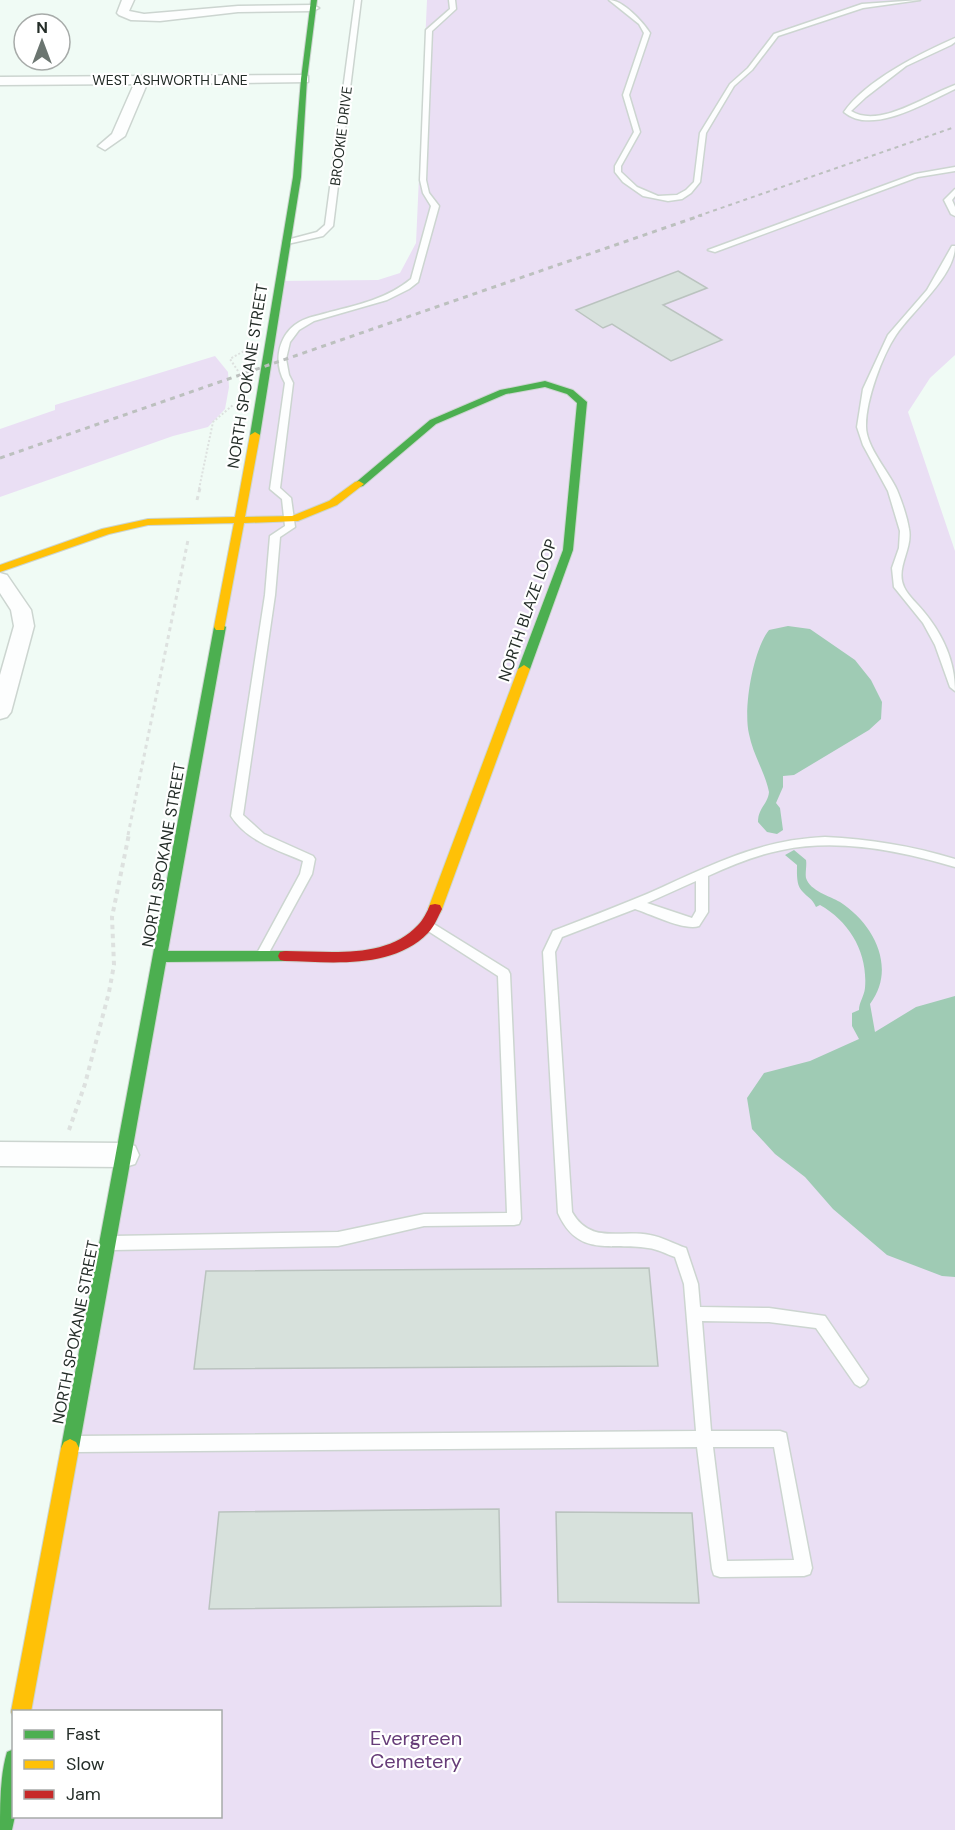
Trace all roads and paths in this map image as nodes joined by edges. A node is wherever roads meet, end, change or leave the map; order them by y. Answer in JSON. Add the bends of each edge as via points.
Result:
{"nodes":[{"id":1,"x":128,"y":0,"type":"edge"},
{"id":2,"x":358,"y":0,"type":"edge"},
{"id":3,"x":452,"y":0,"type":"edge"},
{"id":4,"x":612,"y":0,"type":"edge"},
{"id":5,"x":917,"y":0,"type":"edge"},
{"id":6,"x":314,"y":4,"type":"edge"},
{"id":7,"x":955,"y":40,"type":"edge"},
{"id":8,"x":304,"y":79,"type":"junction"},
{"id":9,"x":142,"y":80,"type":"junction"},
{"id":10,"x":0,"y":81,"type":"edge"},
{"id":11,"x":955,"y":87,"type":"edge"},
{"id":12,"x":105,"y":146,"type":"dead end"},
{"id":13,"x":955,"y":169,"type":"edge"},
{"id":14,"x":955,"y":191,"type":"edge"},
{"id":15,"x":955,"y":214,"type":"edge"},
{"id":16,"x":286,"y":243,"type":"junction"},
{"id":17,"x":955,"y":248,"type":"edge"},
{"id":18,"x":712,"y":250,"type":"dead end"},
{"id":19,"x":247,"y":350,"type":"dead end"},
{"id":20,"x":240,"y":375,"type":"dead end"},
{"id":21,"x":235,"y":398,"type":"dead end"},
{"id":22,"x":240,"y":519,"type":"junction"},
{"id":23,"x":288,"y":519,"type":"junction"},
{"id":24,"x":192,"y":520,"type":"junction"},
{"id":25,"x":0,"y":569,"type":"edge"},
{"id":26,"x":0,"y":579,"type":"edge"},
{"id":27,"x":955,"y":687,"type":"edge"},
{"id":28,"x":0,"y":712,"type":"edge"},
{"id":29,"x":955,"y":863,"type":"edge"},
{"id":30,"x":702,"y":874,"type":"junction"},
{"id":31,"x":635,"y":904,"type":"junction"},
{"id":32,"x":429,"y":926,"type":"junction"},
{"id":33,"x":262,"y":955,"type":"junction"},
{"id":34,"x":162,"y":957,"type":"junction"},
{"id":35,"x":0,"y":1154,"type":"edge"},
{"id":36,"x":63,"y":1155,"type":"junction"},
{"id":37,"x":125,"y":1155,"type":"junction"},
{"id":38,"x":109,"y":1243,"type":"junction"},
{"id":39,"x":693,"y":1314,"type":"junction"},
{"id":40,"x":860,"y":1379,"type":"dead end"},
{"id":41,"x":704,"y":1439,"type":"junction"},
{"id":42,"x":71,"y":1443,"type":"junction"},
{"id":43,"x":21,"y":1710,"type":"edge"},
{"id":44,"x":12,"y":1771,"type":"edge"},
{"id":45,"x":2,"y":1830,"type":"edge"}],
"edges":[{"from":1,"to":6,"type":"street","via":[[123,13],[132,16],[182,16]]},
{"from":2,"to":16,"type":"lane","name":"BROOKIE DRIVE","via":[[329,226],[320,234]]},
{"from":3,"to":23,"type":"lane","via":[[453,9],[429,30],[423,180],[435,206],[415,280],[393,294],[302,323],[283,350],[282,371],[289,383],[275,489],[286,498]]},
{"from":4,"to":5,"type":"lane","via":[[641,23],[646,33],[626,95],[637,132],[618,172],[633,187],[663,200],[693,188],[703,133],[732,85],[776,35],[862,6]]},
{"from":6,"to":8,"type":"street","name":"NORTH SPOKANE STREET"},
{"from":7,"to":11,"type":"lane","via":[[902,66],[855,101],[847,112],[866,120],[888,116]]},
{"from":8,"to":9,"type":"street","name":"WEST ASHWORTH LANE"},
{"from":8,"to":16,"type":"street","name":"NORTH SPOKANE STREET","via":[[297,177]]},
{"from":9,"to":10,"type":"street","name":"WEST ASHWORTH LANE"},
{"from":9,"to":12,"type":"street","via":[[118,136]]},
{"from":13,"to":18,"type":"lane","via":[[917,175]]},
{"from":14,"to":15,"type":"lane","via":[[948,205]]},
{"from":16,"to":22,"type":"street","name":"NORTH SPOKANE STREET"},
{"from":17,"to":27,"type":"lane","via":[[930,291],[886,345],[867,389],[861,427],[893,491],[905,531],[897,582],[927,622]]},
{"from":19,"to":20,"type":"path","via":[[230,359]]},
{"from":21,"to":24,"type":"path","via":[[232,406],[213,422]]},
{"from":22,"to":23,"type":"street","name":"NORTH BLAZE LOOP"},
{"from":22,"to":24,"type":"street","name":"NORTH BLAZE LOOP"},
{"from":22,"to":34,"type":"street","name":"NORTH SPOKANE STREET"},
{"from":23,"to":32,"type":"street","name":"NORTH BLAZE LOOP","via":[[309,515],[357,488],[406,442],[444,416],[518,386],[559,386],[582,402],[568,550]]},
{"from":23,"to":33,"type":"lane","via":[[290,527],[275,536],[237,816],[257,835],[309,859],[306,874]]},
{"from":24,"to":25,"type":"street","name":"NORTH BLAZE LOOP","via":[[148,522],[106,531]]},
{"from":24,"to":36,"type":"path","via":[[112,917],[114,964],[110,992]]},
{"from":26,"to":28,"type":"street","via":[[21,610],[24,626]]},
{"from":29,"to":30,"type":"lane","via":[[821,841],[760,851]]},
{"from":30,"to":31,"type":"lane"},
{"from":30,"to":31,"type":"lane","via":[[702,912],[695,923]]},
{"from":31,"to":39,"type":"lane","via":[[557,934],[549,952],[565,1213],[571,1227],[584,1238],[649,1241],[681,1253],[691,1284]]},
{"from":32,"to":33,"type":"street","via":[[391,952],[366,956]]},
{"from":32,"to":38,"type":"lane","via":[[504,974],[514,1219],[424,1220],[338,1239]]},
{"from":33,"to":34,"type":"street"},
{"from":34,"to":37,"type":"street","name":"NORTH SPOKANE STREET"},
{"from":35,"to":36,"type":"street"},
{"from":36,"to":37,"type":"street"},
{"from":37,"to":38,"type":"street","name":"NORTH SPOKANE STREET"},
{"from":38,"to":42,"type":"street","name":"NORTH SPOKANE STREET"},
{"from":39,"to":40,"type":"lane","via":[[769,1315],[820,1321]]},
{"from":39,"to":41,"type":"lane"},
{"from":41,"to":41,"type":"lane","via":[[720,1569],[804,1568],[780,1439]]},
{"from":41,"to":42,"type":"lane"},
{"from":42,"to":43,"type":"street","name":"NORTH SPOKANE STREET"},
{"from":44,"to":45,"type":"street"}]}
